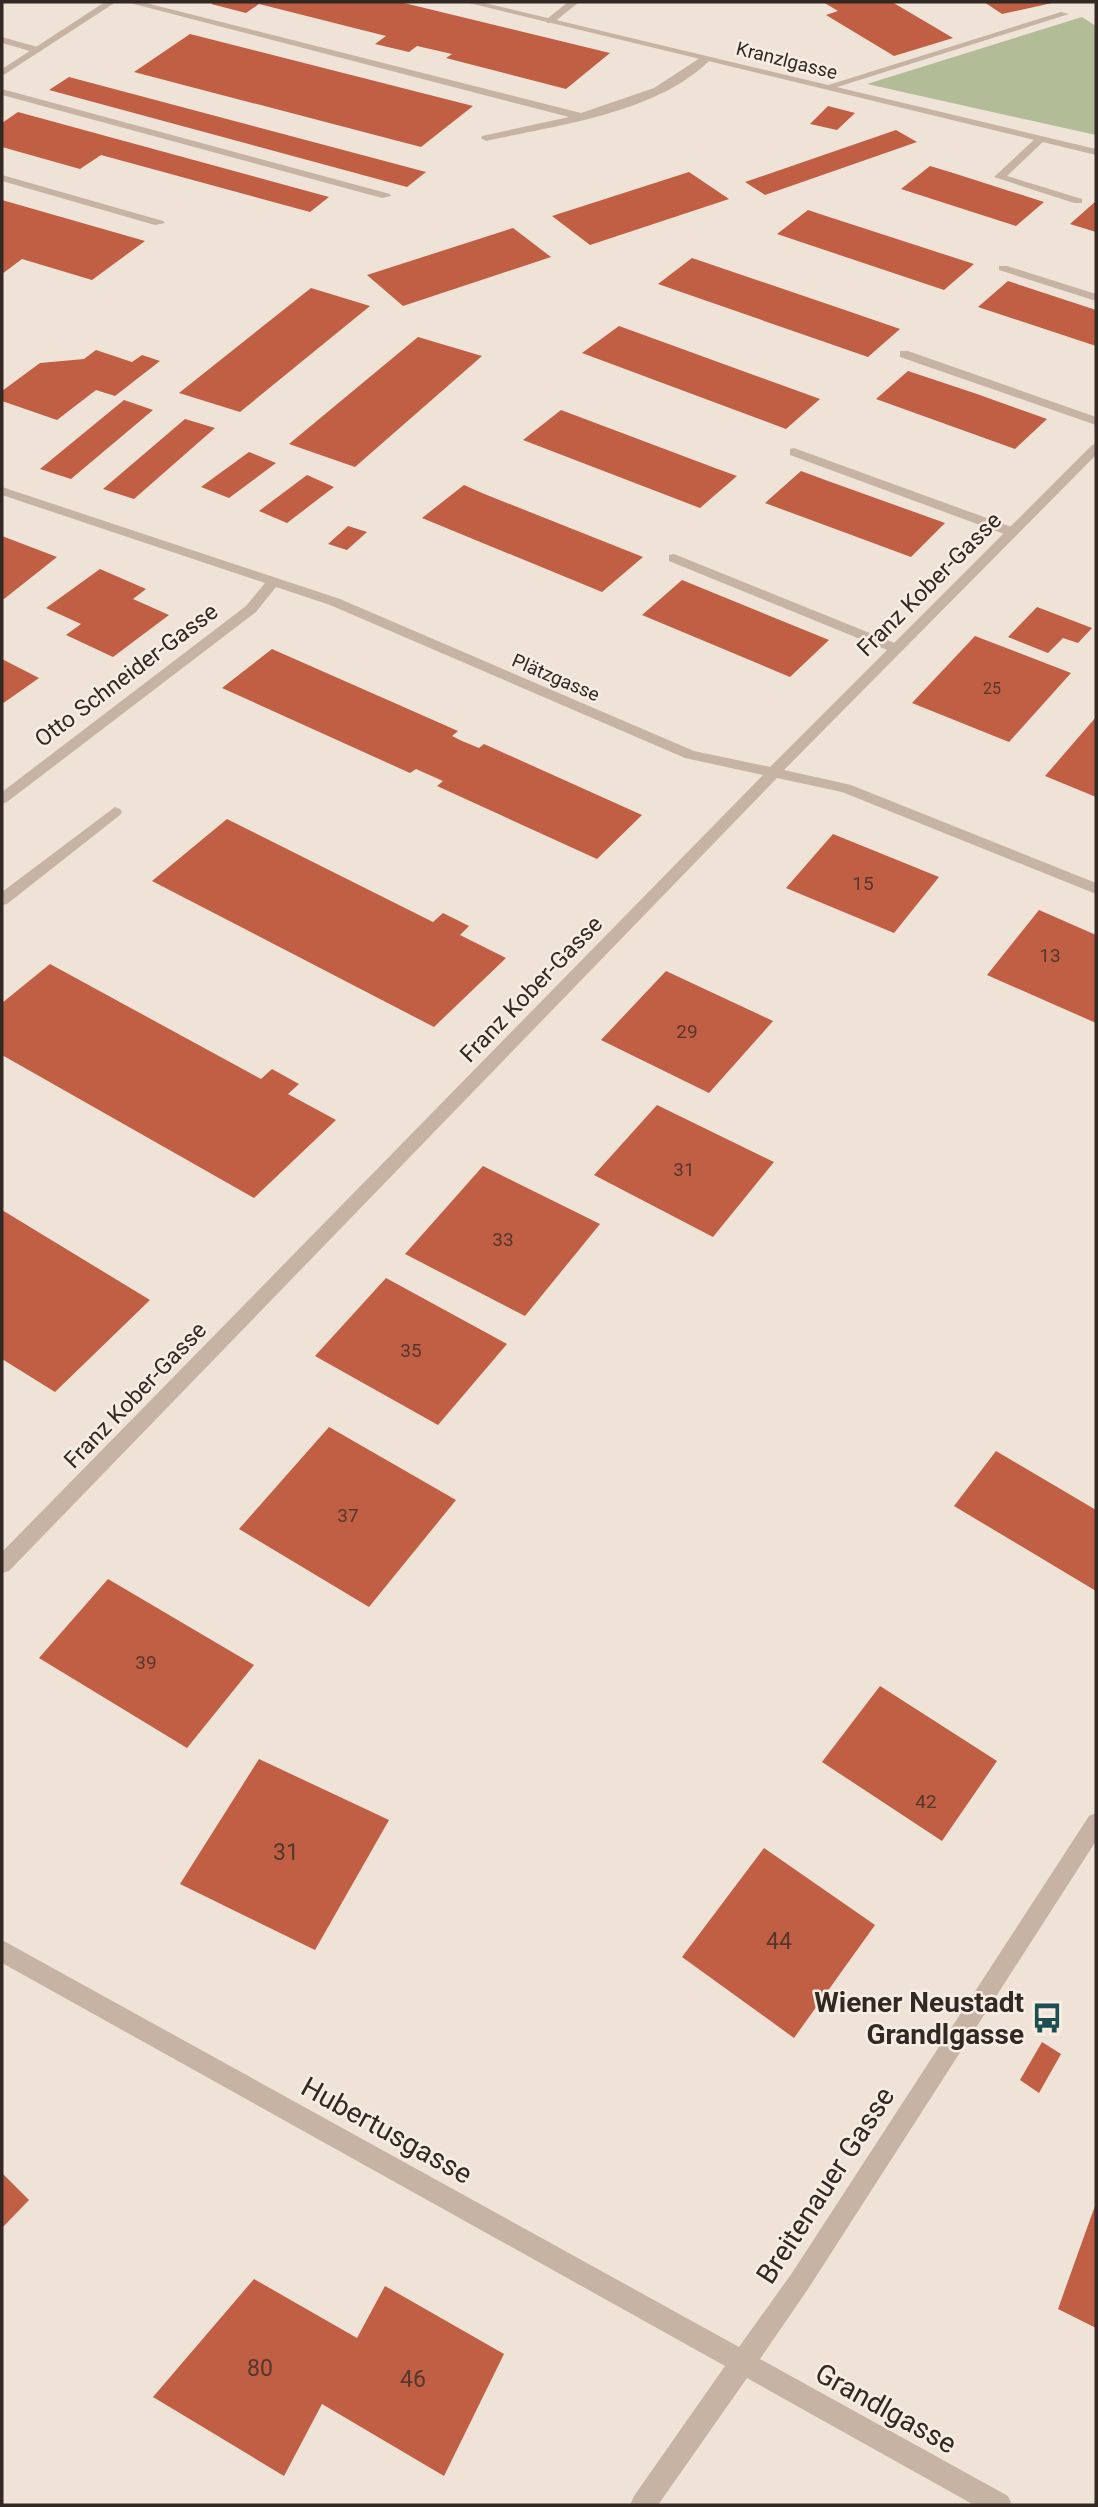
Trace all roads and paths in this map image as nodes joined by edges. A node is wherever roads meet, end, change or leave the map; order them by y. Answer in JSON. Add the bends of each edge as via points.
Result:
{"nodes":[{"id":1,"x":111,"y":2,"type":"edge"},
{"id":2,"x":131,"y":2,"type":"edge"},
{"id":3,"x":470,"y":2,"type":"edge"},
{"id":4,"x":574,"y":2,"type":"edge"},
{"id":5,"x":1064,"y":14,"type":"dead end"},
{"id":6,"x":550,"y":21,"type":"junction"},
{"id":7,"x":2,"y":40,"type":"edge"},
{"id":8,"x":37,"y":50,"type":"junction"},
{"id":9,"x":707,"y":58,"type":"junction"},
{"id":10,"x":2,"y":73,"type":"edge"},
{"id":11,"x":827,"y":87,"type":"junction"},
{"id":12,"x":2,"y":92,"type":"edge"},
{"id":13,"x":579,"y":116,"type":"junction"},
{"id":14,"x":485,"y":138,"type":"dead end"},
{"id":15,"x":1041,"y":139,"type":"junction"},
{"id":16,"x":1096,"y":152,"type":"edge"},
{"id":17,"x":2,"y":178,"type":"edge"},
{"id":18,"x":386,"y":196,"type":"dead end"},
{"id":19,"x":1078,"y":201,"type":"dead end"},
{"id":20,"x":159,"y":223,"type":"dead end"},
{"id":21,"x":1003,"y":268,"type":"dead end"},
{"id":22,"x":1096,"y":298,"type":"edge"},
{"id":23,"x":904,"y":355,"type":"dead end"},
{"id":24,"x":1096,"y":421,"type":"edge"},
{"id":25,"x":1096,"y":448,"type":"edge"},
{"id":26,"x":794,"y":452,"type":"dead end"},
{"id":27,"x":2,"y":491,"type":"edge"},
{"id":28,"x":1012,"y":532,"type":"junction"},
{"id":29,"x":674,"y":558,"type":"dead end"},
{"id":30,"x":273,"y":582,"type":"junction"},
{"id":31,"x":897,"y":649,"type":"junction"},
{"id":32,"x":773,"y":773,"type":"junction"},
{"id":33,"x":2,"y":799,"type":"edge"},
{"id":34,"x":115,"y":812,"type":"dead end"},
{"id":35,"x":1096,"y":889,"type":"edge"},
{"id":36,"x":2,"y":901,"type":"edge"},
{"id":37,"x":2,"y":1565,"type":"edge"},
{"id":38,"x":1096,"y":1823,"type":"edge"},
{"id":39,"x":2,"y":1951,"type":"edge"},
{"id":40,"x":744,"y":2361,"type":"junction"},
{"id":41,"x":643,"y":2505,"type":"edge"},
{"id":42,"x":999,"y":2505,"type":"edge"}],
"edges":[{"from":1,"to":8,"type":"street"},
{"from":2,"to":13,"type":"street"},
{"from":3,"to":6,"type":"street","name":"Kranzlgasse"},
{"from":4,"to":6,"type":"street"},
{"from":5,"to":11,"type":"street"},
{"from":6,"to":9,"type":"street","name":"Kranzlgasse"},
{"from":7,"to":8,"type":"street"},
{"from":8,"to":10,"type":"street"},
{"from":9,"to":11,"type":"street","name":"Kranzlgasse"},
{"from":9,"to":13,"type":"street","via":[[691,73],[626,105]]},
{"from":11,"to":15,"type":"street","name":"Kranzlgasse"},
{"from":12,"to":18,"type":"street"},
{"from":13,"to":14,"type":"street"},
{"from":15,"to":16,"type":"street","name":"Kranzlgasse"},
{"from":15,"to":19,"type":"street","via":[[999,177]]},
{"from":17,"to":20,"type":"street"},
{"from":21,"to":22,"type":"street"},
{"from":23,"to":24,"type":"street"},
{"from":25,"to":28,"type":"street","name":"Franz Kober-Gasse"},
{"from":26,"to":28,"type":"street"},
{"from":27,"to":30,"type":"street","name":"Plätzgasse"},
{"from":28,"to":31,"type":"street","name":"Franz Kober-Gasse"},
{"from":29,"to":31,"type":"street"},
{"from":30,"to":32,"type":"street","name":"Plätzgasse","via":[[335,602],[690,755]]},
{"from":30,"to":33,"type":"street","name":"Otto Schneider-Gasse","via":[[251,609]]},
{"from":31,"to":32,"type":"street","name":"Franz Kober-Gasse"},
{"from":32,"to":35,"type":"street","name":"Plätzgasse","via":[[846,788]]},
{"from":32,"to":37,"type":"street","name":"Franz Kober-Gasse"},
{"from":34,"to":36,"type":"street"},
{"from":38,"to":40,"type":"street","name":"Breitenauer Gasse"},
{"from":39,"to":40,"type":"street","name":"Hubertusgasse"},
{"from":40,"to":41,"type":"street","name":"Breitenauer Gasse"},
{"from":40,"to":42,"type":"street","name":"Grandlgasse"}]}
